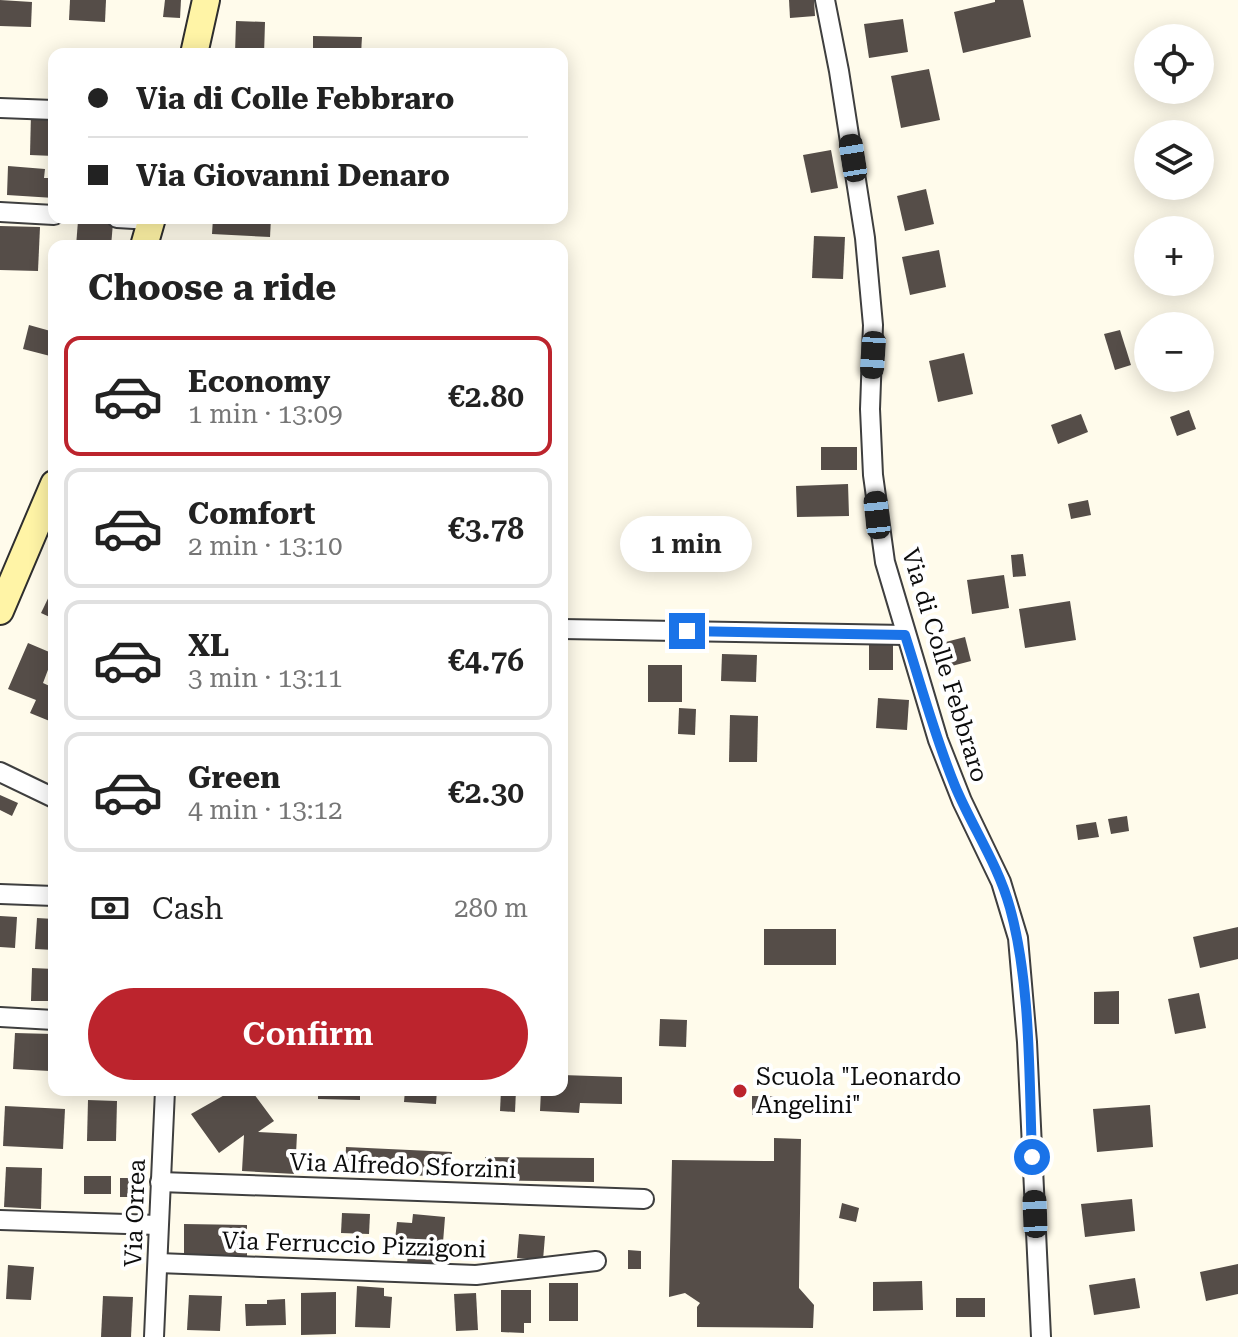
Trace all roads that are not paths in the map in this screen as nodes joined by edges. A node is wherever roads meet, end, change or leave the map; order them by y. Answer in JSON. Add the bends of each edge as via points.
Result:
{"nodes":[{"id":1,"x":206,"y":0,"type":"edge"},
{"id":2,"x":825,"y":0,"type":"edge"},
{"id":3,"x":195,"y":48,"type":"edge"},
{"id":4,"x":0,"y":108,"type":"edge"},
{"id":5,"x":48,"y":110,"type":"edge"},
{"id":6,"x":0,"y":212,"type":"edge"},
{"id":7,"x":48,"y":215,"type":"edge"},
{"id":8,"x":48,"y":498,"type":"edge"},
{"id":9,"x":0,"y":611,"type":"edge"},
{"id":10,"x":568,"y":629,"type":"edge"},
{"id":11,"x":905,"y":635,"type":"junction"},
{"id":12,"x":0,"y":772,"type":"edge"},
{"id":13,"x":48,"y":795,"type":"edge"},
{"id":14,"x":0,"y":894,"type":"edge"},
{"id":15,"x":48,"y":896,"type":"edge"},
{"id":16,"x":0,"y":1017,"type":"edge"},
{"id":17,"x":48,"y":1020,"type":"edge"},
{"id":18,"x":165,"y":1096,"type":"edge"},
{"id":19,"x":160,"y":1182,"type":"junction"},
{"id":20,"x":644,"y":1199,"type":"dead end"},
{"id":21,"x":0,"y":1220,"type":"edge"},
{"id":22,"x":158,"y":1225,"type":"junction"},
{"id":23,"x":596,"y":1261,"type":"dead end"},
{"id":24,"x":158,"y":1263,"type":"junction"},
{"id":25,"x":154,"y":1337,"type":"edge"},
{"id":26,"x":1041,"y":1337,"type":"edge"}],
"edges":[{"from":1,"to":3,"type":"street"},
{"from":2,"to":11,"type":"street","name":"Via di Colle Febbraro","via":[[870,293],[877,515]]},
{"from":4,"to":5,"type":"street"},
{"from":6,"to":7,"type":"street"},
{"from":8,"to":9,"type":"street"},
{"from":10,"to":11,"type":"street"},
{"from":11,"to":26,"type":"street","name":"Via di Colle Febbraro","via":[[938,740],[1001,882],[1018,938]]},
{"from":12,"to":13,"type":"street"},
{"from":14,"to":15,"type":"street"},
{"from":16,"to":17,"type":"street"},
{"from":18,"to":19,"type":"street","name":"Via Orrea"},
{"from":19,"to":20,"type":"street","name":"Via Alfredo Sforzini"},
{"from":19,"to":22,"type":"street","name":"Via Orrea"},
{"from":21,"to":22,"type":"street"},
{"from":22,"to":24,"type":"street","name":"Via Orrea"},
{"from":23,"to":24,"type":"street","name":"Via Ferruccio Pizzigoni","via":[[481,1275]]},
{"from":24,"to":25,"type":"street","name":"Via Orrea"}]}
